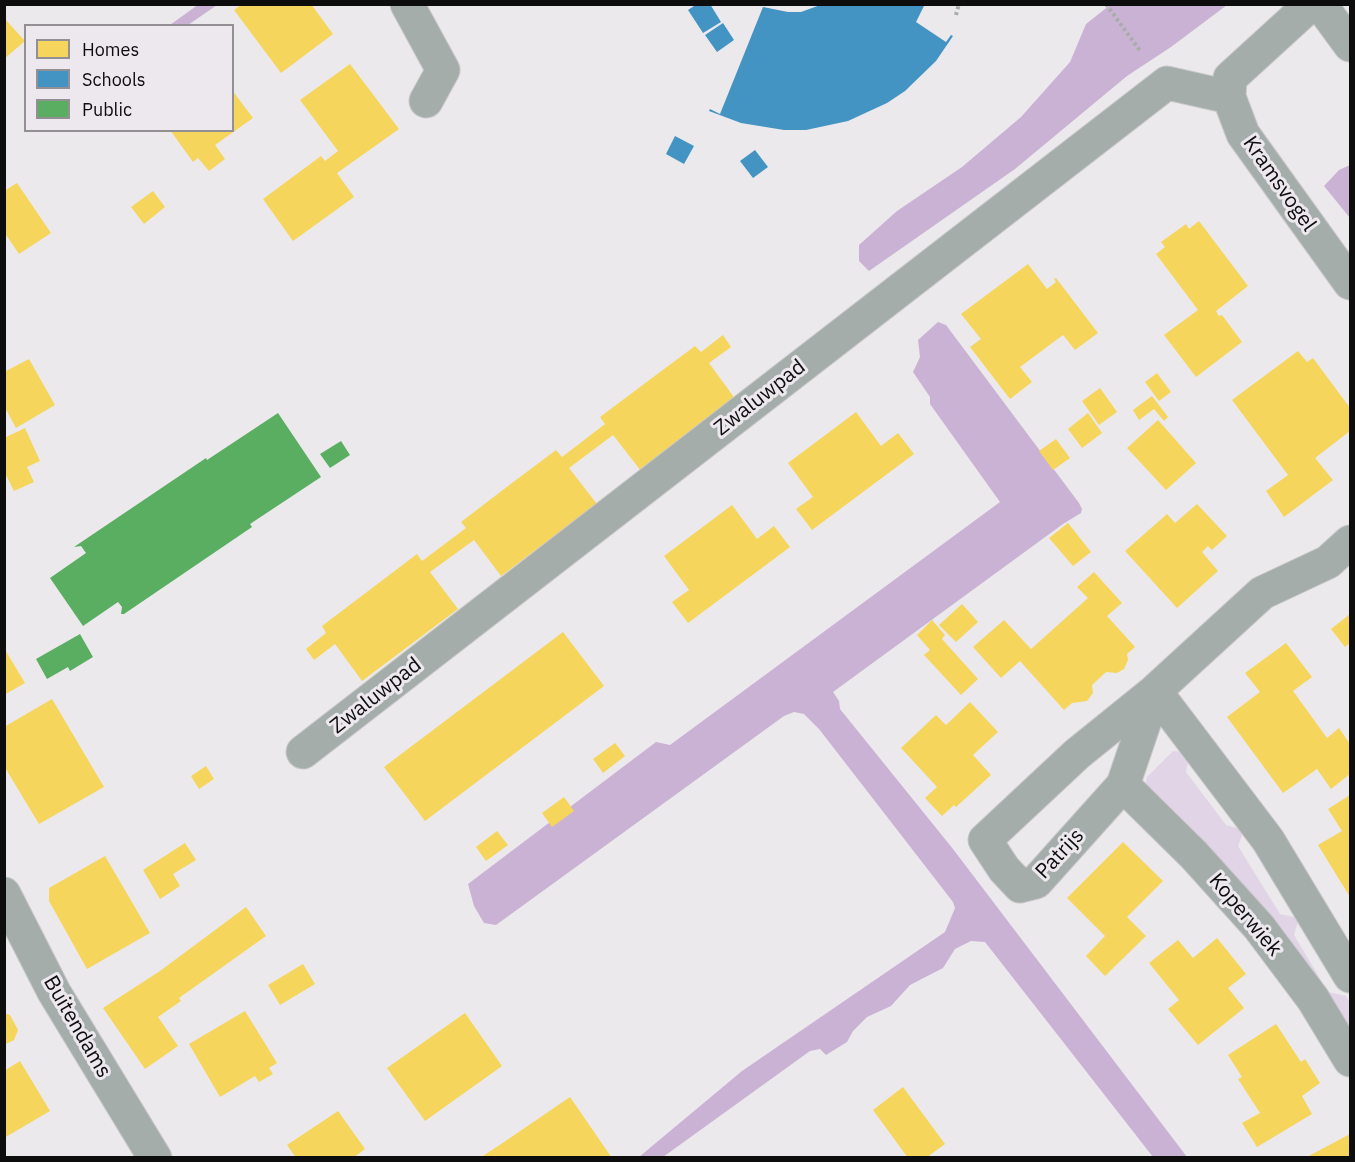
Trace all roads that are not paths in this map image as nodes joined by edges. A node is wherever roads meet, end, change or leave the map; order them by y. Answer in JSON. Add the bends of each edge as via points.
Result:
{"nodes":[{"id":1,"x":407,"y":4,"type":"edge"},
{"id":2,"x":1311,"y":4,"type":"edge"},
{"id":3,"x":1320,"y":4,"type":"edge"},
{"id":4,"x":1350,"y":45,"type":"edge"},
{"id":5,"x":1229,"y":97,"type":"junction"},
{"id":6,"x":426,"y":101,"type":"dead end"},
{"id":7,"x":1350,"y":283,"type":"edge"},
{"id":8,"x":1350,"y":542,"type":"edge"},
{"id":9,"x":1155,"y":691,"type":"junction"},
{"id":10,"x":303,"y":752,"type":"dead end"},
{"id":11,"x":1123,"y":784,"type":"junction"},
{"id":12,"x":4,"y":894,"type":"edge"},
{"id":13,"x":1350,"y":976,"type":"edge"},
{"id":14,"x":1350,"y":1060,"type":"edge"},
{"id":15,"x":155,"y":1158,"type":"edge"}],
"edges":[{"from":1,"to":6,"type":"street","via":[[443,70]]},
{"from":2,"to":5,"type":"street","via":[[1230,78]]},
{"from":3,"to":4,"type":"street"},
{"from":5,"to":7,"type":"street","name":"Kramsvogel","via":[[1243,134]]},
{"from":5,"to":10,"type":"street","name":"Zwaluwpad","via":[[1167,83]]},
{"from":8,"to":9,"type":"street","name":"Patrijs","via":[[1328,562],[1262,593]]},
{"from":9,"to":11,"type":"street","name":"Patrijs"},
{"from":9,"to":11,"type":"street","name":"Patrijs","via":[[1077,754],[985,840],[1020,886],[1036,882]]},
{"from":9,"to":13,"type":"street","via":[[1268,840]]},
{"from":11,"to":14,"type":"street","name":"Koperwiek","via":[[1259,927],[1313,999]]},
{"from":12,"to":15,"type":"street","name":"Buitendams","via":[[54,992]]}]}
